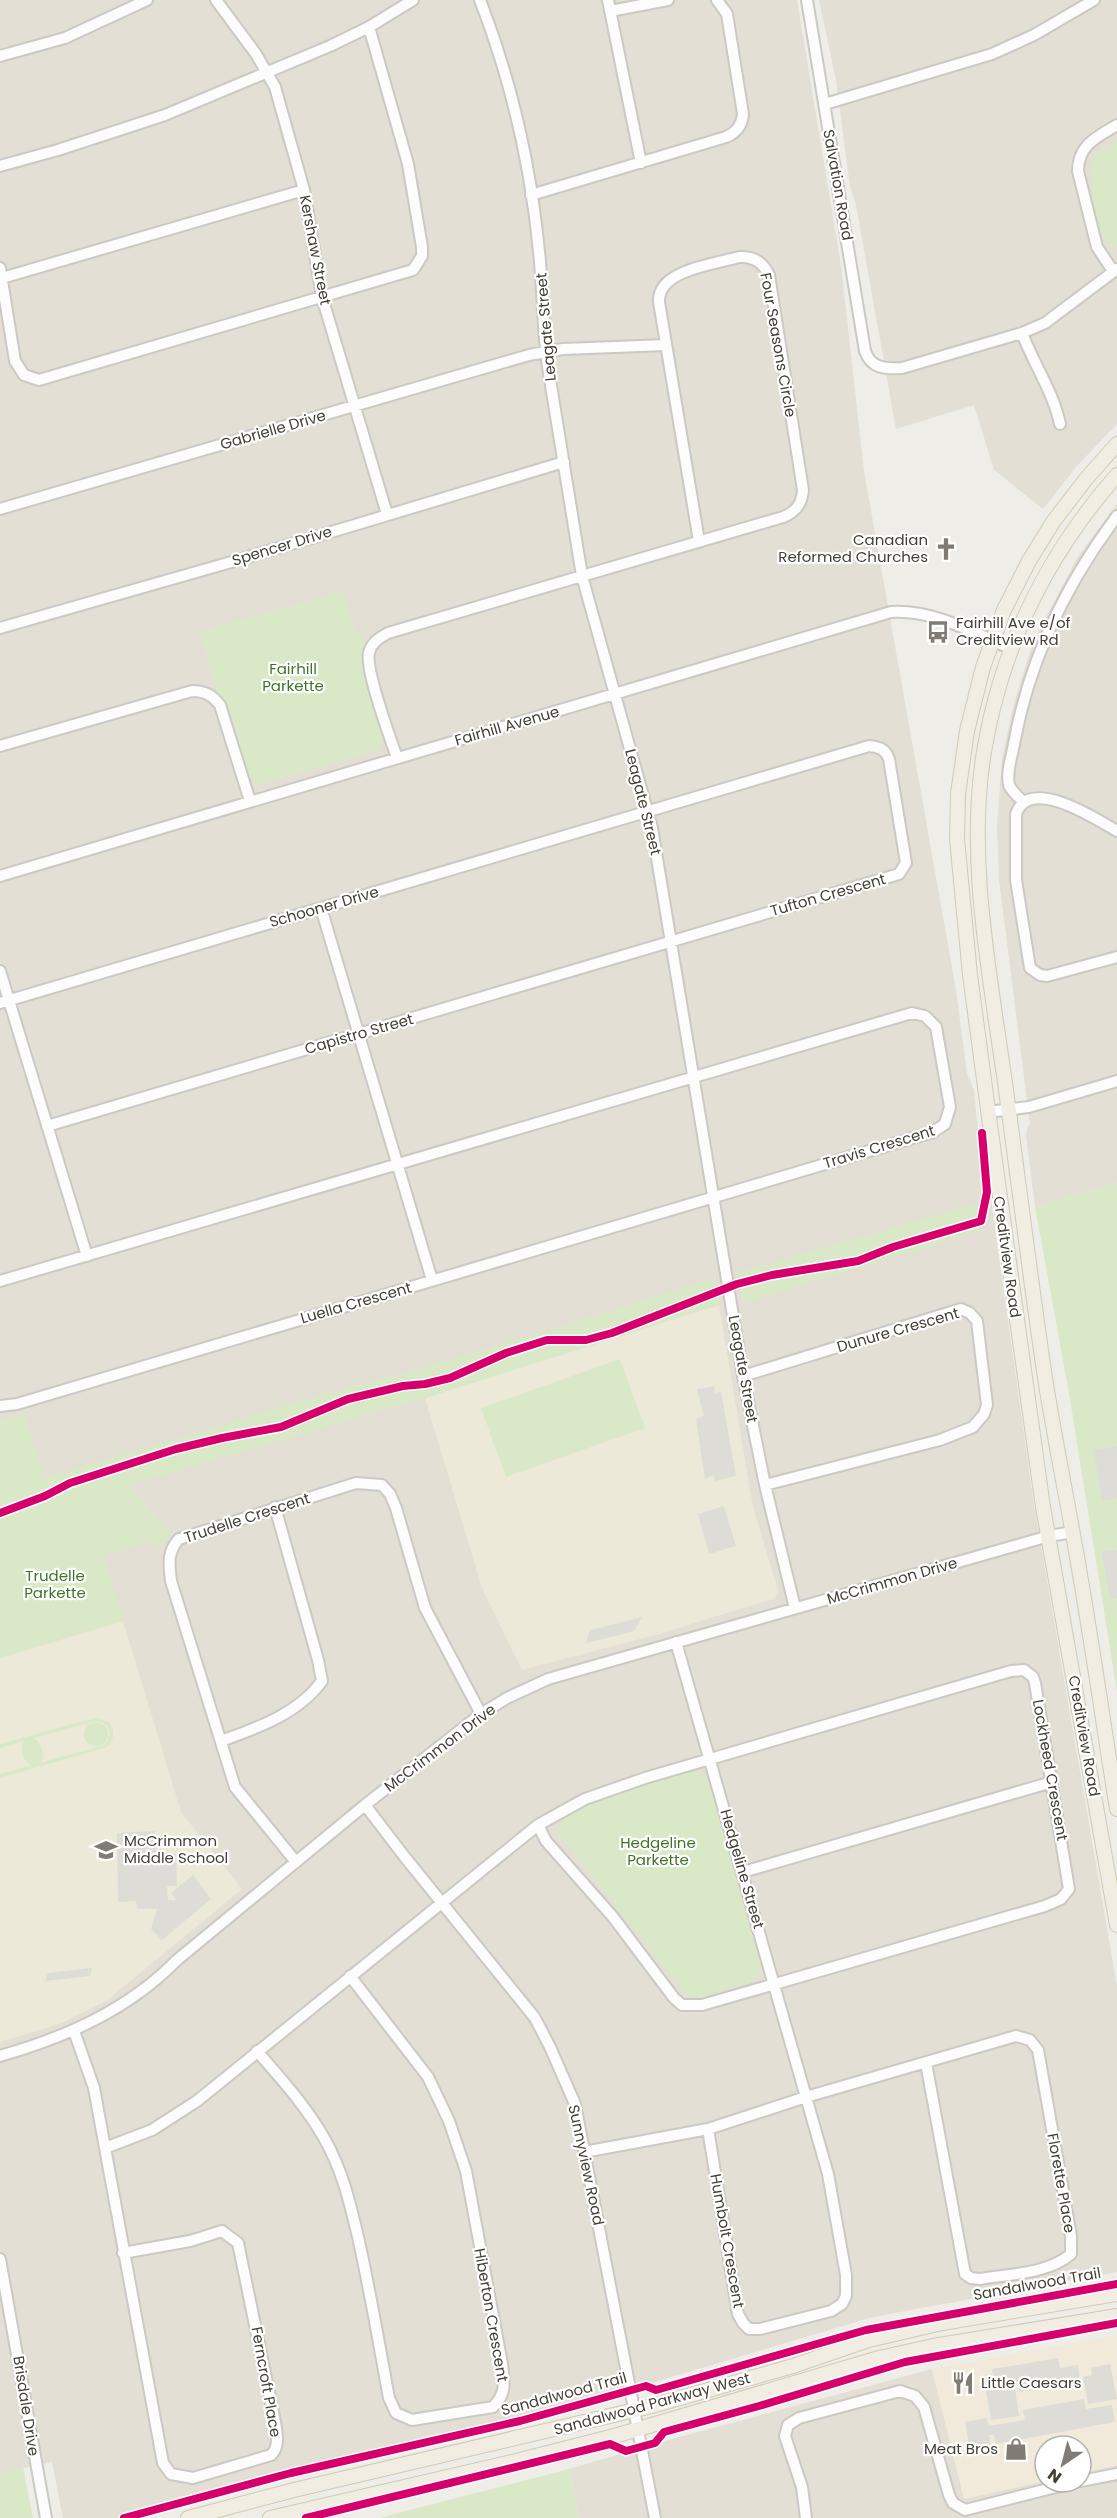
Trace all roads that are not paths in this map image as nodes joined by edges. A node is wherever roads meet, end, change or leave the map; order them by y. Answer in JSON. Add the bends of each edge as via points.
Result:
{"nodes":[{"id":1,"x":147,"y":0,"type":"edge"},
{"id":2,"x":216,"y":0,"type":"edge"},
{"id":3,"x":413,"y":0,"type":"edge"},
{"id":4,"x":480,"y":0,"type":"edge"},
{"id":5,"x":668,"y":0,"type":"edge"},
{"id":6,"x":717,"y":0,"type":"edge"},
{"id":7,"x":807,"y":0,"type":"edge"},
{"id":8,"x":1094,"y":0,"type":"edge"},
{"id":9,"x":609,"y":5,"type":"edge"},
{"id":10,"x":369,"y":27,"type":"junction"},
{"id":11,"x":0,"y":56,"type":"edge"},
{"id":12,"x":267,"y":73,"type":"junction"},
{"id":13,"x":825,"y":104,"type":"junction"},
{"id":14,"x":1117,"y":125,"type":"edge"},
{"id":15,"x":641,"y":163,"type":"junction"},
{"id":16,"x":0,"y":166,"type":"edge"},
{"id":17,"x":304,"y":190,"type":"junction"},
{"id":18,"x":531,"y":195,"type":"junction"},
{"id":19,"x":1115,"y":270,"type":"edge"},
{"id":20,"x":1,"y":273,"type":"edge"},
{"id":21,"x":322,"y":297,"type":"junction"},
{"id":22,"x":1023,"y":333,"type":"junction"},
{"id":23,"x":666,"y":345,"type":"junction"},
{"id":24,"x":546,"y":352,"type":"junction"},
{"id":25,"x":354,"y":406,"type":"junction"},
{"id":26,"x":1060,"y":424,"type":"dead end"},
{"id":27,"x":1117,"y":444,"type":"edge"},
{"id":28,"x":564,"y":462,"type":"junction"},
{"id":29,"x":1117,"y":475,"type":"edge"},
{"id":30,"x":0,"y":509,"type":"edge"},
{"id":31,"x":387,"y":514,"type":"junction"},
{"id":32,"x":1117,"y":516,"type":"edge"},
{"id":33,"x":699,"y":541,"type":"junction"},
{"id":34,"x":582,"y":576,"type":"junction"},
{"id":35,"x":0,"y":628,"type":"edge"},
{"id":36,"x":993,"y":641,"type":"junction"},
{"id":37,"x":1012,"y":649,"type":"junction"},
{"id":38,"x":615,"y":694,"type":"junction"},
{"id":39,"x":0,"y":746,"type":"edge"},
{"id":40,"x":397,"y":758,"type":"junction"},
{"id":41,"x":250,"y":801,"type":"junction"},
{"id":42,"x":1024,"y":802,"type":"junction"},
{"id":43,"x":648,"y":811,"type":"junction"},
{"id":44,"x":1117,"y":831,"type":"edge"},
{"id":45,"x":0,"y":876,"type":"edge"},
{"id":46,"x":321,"y":908,"type":"junction"},
{"id":47,"x":672,"y":941,"type":"junction"},
{"id":48,"x":1117,"y":957,"type":"edge"},
{"id":49,"x":0,"y":971,"type":"edge"},
{"id":50,"x":4,"y":1001,"type":"edge"},
{"id":51,"x":359,"y":1034,"type":"junction"},
{"id":52,"x":694,"y":1076,"type":"junction"},
{"id":53,"x":1117,"y":1081,"type":"edge"},
{"id":54,"x":1008,"y":1110,"type":"junction"},
{"id":55,"x":988,"y":1112,"type":"junction"},
{"id":56,"x":47,"y":1126,"type":"junction"},
{"id":57,"x":397,"y":1164,"type":"junction"},
{"id":58,"x":712,"y":1198,"type":"junction"},
{"id":59,"x":87,"y":1256,"type":"junction"},
{"id":60,"x":432,"y":1280,"type":"junction"},
{"id":61,"x":0,"y":1281,"type":"edge"},
{"id":62,"x":743,"y":1376,"type":"junction"},
{"id":63,"x":0,"y":1406,"type":"edge"},
{"id":64,"x":765,"y":1485,"type":"junction"},
{"id":65,"x":275,"y":1507,"type":"junction"},
{"id":66,"x":1073,"y":1532,"type":"junction"},
{"id":67,"x":1049,"y":1536,"type":"junction"},
{"id":68,"x":795,"y":1608,"type":"junction"},
{"id":69,"x":676,"y":1642,"type":"junction"},
{"id":70,"x":481,"y":1714,"type":"junction"},
{"id":71,"x":221,"y":1741,"type":"junction"},
{"id":72,"x":711,"y":1761,"type":"junction"},
{"id":73,"x":1052,"y":1782,"type":"junction"},
{"id":74,"x":366,"y":1805,"type":"junction"},
{"id":75,"x":1117,"y":1809,"type":"edge"},
{"id":76,"x":538,"y":1825,"type":"junction"},
{"id":77,"x":297,"y":1862,"type":"junction"},
{"id":78,"x":743,"y":1872,"type":"junction"},
{"id":79,"x":441,"y":1901,"type":"junction"},
{"id":80,"x":1117,"y":1925,"type":"edge"},
{"id":81,"x":350,"y":1976,"type":"junction"},
{"id":82,"x":774,"y":1983,"type":"junction"},
{"id":83,"x":74,"y":2031,"type":"junction"},
{"id":84,"x":257,"y":2051,"type":"junction"},
{"id":85,"x":0,"y":2056,"type":"edge"},
{"id":86,"x":927,"y":2062,"type":"junction"},
{"id":87,"x":806,"y":2097,"type":"junction"},
{"id":88,"x":708,"y":2128,"type":"junction"},
{"id":89,"x":105,"y":2148,"type":"junction"},
{"id":90,"x":584,"y":2152,"type":"junction"},
{"id":91,"x":123,"y":2253,"type":"junction"},
{"id":92,"x":0,"y":2259,"type":"edge"},
{"id":93,"x":1117,"y":2294,"type":"edge"},
{"id":94,"x":1117,"y":2316,"type":"edge"},
{"id":95,"x":942,"y":2323,"type":"junction"},
{"id":96,"x":933,"y":2346,"type":"junction"},
{"id":97,"x":635,"y":2410,"type":"junction"},
{"id":98,"x":638,"y":2429,"type":"junction"},
{"id":99,"x":1117,"y":2474,"type":"edge"},
{"id":100,"x":1093,"y":2479,"type":"edge"},
{"id":101,"x":1033,"y":2493,"type":"edge"},
{"id":102,"x":46,"y":2518,"type":"edge"},
{"id":103,"x":188,"y":2518,"type":"edge"},
{"id":104,"x":270,"y":2518,"type":"edge"},
{"id":105,"x":655,"y":2518,"type":"edge"},
{"id":106,"x":806,"y":2518,"type":"edge"}],
"edges":[{"from":1,"to":11,"type":"street","via":[[65,38]]},
{"from":2,"to":12,"type":"street","name":"Kershaw Street"},
{"from":3,"to":10,"type":"street"},
{"from":4,"to":18,"type":"street","name":"Leagate Street","via":[[512,93]]},
{"from":5,"to":9,"type":"street"},
{"from":6,"to":15,"type":"street","via":[[727,14],[743,114],[741,124],[726,137]]},
{"from":7,"to":13,"type":"street","name":"Salvation Road"},
{"from":8,"to":13,"type":"street","via":[[993,54]]},
{"from":9,"to":15,"type":"street"},
{"from":10,"to":12,"type":"street"},
{"from":10,"to":21,"type":"street","via":[[408,164],[422,256],[413,270],[406,273]]},
{"from":12,"to":16,"type":"street","via":[[141,125]]},
{"from":12,"to":17,"type":"street","name":"Kershaw Street","via":[[275,87]]},
{"from":13,"to":22,"type":"street","name":"Salvation Road","via":[[868,359],[887,369],[902,368]]},
{"from":14,"to":19,"type":"street","via":[[1091,140],[1078,160],[1096,247]]},
{"from":15,"to":18,"type":"street"},
{"from":17,"to":20,"type":"street"},
{"from":17,"to":21,"type":"street","name":"Kershaw Street"},
{"from":18,"to":24,"type":"street","name":"Leagate Street"},
{"from":19,"to":22,"type":"street","via":[[1045,323]]},
{"from":20,"to":21,"type":"street","via":[[15,361],[24,375],[39,380]]},
{"from":21,"to":25,"type":"street","name":"Kershaw Street"},
{"from":22,"to":26,"type":"street","via":[[1055,401]]},
{"from":23,"to":24,"type":"street","name":"Gabrielle Drive"},
{"from":23,"to":33,"type":"street","name":"Four Seasons Circle"},
{"from":23,"to":33,"type":"street","name":"Four Seasons Circle","via":[[659,297],[667,281],[678,274],[739,257],[753,258],[765,268],[802,498],[788,515]]},
{"from":24,"to":25,"type":"street","name":"Gabrielle Drive"},
{"from":24,"to":28,"type":"street","name":"Leagate Street"},
{"from":25,"to":30,"type":"street","name":"Gabrielle Drive"},
{"from":25,"to":31,"type":"street","name":"Kershaw Street"},
{"from":27,"to":36,"type":"main road","name":"Creditview Road","via":[[1072,496],[1039,545],[1004,610]]},
{"from":28,"to":31,"type":"street","name":"Spencer Drive"},
{"from":28,"to":34,"type":"street","name":"Leagate Street"},
{"from":29,"to":37,"type":"main road","name":"Creditview Road","via":[[1059,551],[1036,592]]},
{"from":31,"to":35,"type":"street","name":"Spencer Drive"},
{"from":32,"to":42,"type":"street","via":[[1063,600],[1030,678],[1008,777],[1012,790]]},
{"from":33,"to":34,"type":"street","name":"Four Seasons Circle"},
{"from":34,"to":38,"type":"street","name":"Leagate Street"},
{"from":34,"to":40,"type":"street","name":"Four Seasons Circle","via":[[388,633],[373,644],[368,662]]},
{"from":36,"to":37,"type":"street","name":"Fairhill Avenue"},
{"from":36,"to":38,"type":"street","name":"Fairhill Avenue","via":[[930,616],[891,612]]},
{"from":36,"to":55,"type":"main road","name":"Creditview Road","via":[[973,701],[963,750],[957,839]]},
{"from":37,"to":54,"type":"main road","name":"Creditview Road","via":[[984,748],[978,823],[982,912]]},
{"from":38,"to":40,"type":"street","name":"Fairhill Avenue"},
{"from":38,"to":43,"type":"street","name":"Leagate Street"},
{"from":39,"to":41,"type":"street","via":[[199,691],[210,694],[220,705]]},
{"from":40,"to":41,"type":"street","name":"Fairhill Avenue"},
{"from":41,"to":45,"type":"street","name":"Fairhill Avenue"},
{"from":42,"to":44,"type":"street","via":[[1035,798],[1058,802]]},
{"from":42,"to":48,"type":"street","via":[[1016,814],[1015,853],[1030,968],[1047,976]]},
{"from":43,"to":46,"type":"street","name":"Schooner Drive"},
{"from":43,"to":47,"type":"street","name":"Leagate Street"},
{"from":43,"to":47,"type":"street","name":"Tufton Crescent","via":[[869,746],[886,751],[890,759],[906,863],[899,874]]},
{"from":46,"to":50,"type":"street","name":"Schooner Drive"},
{"from":46,"to":51,"type":"street"},
{"from":47,"to":51,"type":"street","name":"Capistro Street"},
{"from":47,"to":52,"type":"street","name":"Leagate Street"},
{"from":49,"to":50,"type":"street"},
{"from":50,"to":56,"type":"street"},
{"from":51,"to":56,"type":"street","name":"Capistro Street"},
{"from":51,"to":57,"type":"street"},
{"from":52,"to":57,"type":"street"},
{"from":52,"to":58,"type":"street","name":"Leagate Street"},
{"from":52,"to":58,"type":"street","name":"Travis Crescent","via":[[912,1013],[925,1016],[936,1027],[950,1107],[945,1124],[933,1132]]},
{"from":53,"to":54,"type":"street"},
{"from":54,"to":55,"type":"street"},
{"from":54,"to":66,"type":"main road","name":"Creditview Road","via":[[1046,1383]]},
{"from":55,"to":67,"type":"main road","name":"Creditview Road"},
{"from":56,"to":59,"type":"street"},
{"from":57,"to":59,"type":"street"},
{"from":57,"to":60,"type":"street"},
{"from":58,"to":60,"type":"street","name":"Luella Crescent"},
{"from":58,"to":62,"type":"street","name":"Leagate Street"},
{"from":59,"to":61,"type":"street"},
{"from":60,"to":63,"type":"street","name":"Luella Crescent"},
{"from":62,"to":64,"type":"street","name":"Leagate Street"},
{"from":62,"to":64,"type":"street","name":"Dunure Crescent","via":[[961,1309],[976,1321],[987,1405],[973,1426],[940,1440]]},
{"from":64,"to":68,"type":"street","name":"Leagate Street"},
{"from":65,"to":70,"type":"street","name":"Trudelle Crescent","via":[[356,1483],[382,1485],[396,1508],[424,1608]]},
{"from":65,"to":71,"type":"street","via":[[322,1681],[314,1692],[270,1723]]},
{"from":65,"to":71,"type":"street","name":"Trudelle Crescent","via":[[186,1536],[171,1550],[171,1581]]},
{"from":66,"to":67,"type":"street","name":"McCrimmon Drive"},
{"from":66,"to":75,"type":"main road","name":"Creditview Road"},
{"from":67,"to":68,"type":"street","name":"McCrimmon Drive"},
{"from":67,"to":80,"type":"main road","name":"Creditview Road"},
{"from":68,"to":69,"type":"street","name":"McCrimmon Drive"},
{"from":69,"to":70,"type":"street","name":"McCrimmon Drive","via":[[548,1679]]},
{"from":69,"to":72,"type":"street","name":"Hedgeline Street"},
{"from":70,"to":74,"type":"street","name":"McCrimmon Drive"},
{"from":71,"to":77,"type":"street","name":"Trudelle Crescent","via":[[235,1787]]},
{"from":72,"to":73,"type":"street","name":"Lockheed Crescent","via":[[1024,1670],[1035,1683]]},
{"from":72,"to":76,"type":"street","via":[[585,1799]]},
{"from":72,"to":78,"type":"street","name":"Hedgeline Street"},
{"from":73,"to":78,"type":"street"},
{"from":73,"to":82,"type":"street","name":"Lockheed Crescent","via":[[1069,1880],[1069,1889],[1061,1899]]},
{"from":74,"to":77,"type":"street","name":"McCrimmon Drive"},
{"from":74,"to":79,"type":"street","name":"Sunnyview Road"},
{"from":76,"to":79,"type":"street"},
{"from":76,"to":82,"type":"street","via":[[546,1841],[613,1917],[682,2005],[702,2005]]},
{"from":77,"to":83,"type":"street","name":"McCrimmon Drive","via":[[120,2007]]},
{"from":78,"to":82,"type":"street","name":"Hedgeline Street"},
{"from":79,"to":81,"type":"street"},
{"from":79,"to":90,"type":"street","name":"Sunnyview Road","via":[[535,2018],[574,2104]]},
{"from":81,"to":84,"type":"street"},
{"from":81,"to":84,"type":"street","name":"Hiberton Crescent","via":[[428,2077],[466,2171],[502,2364],[504,2390],[493,2407],[412,2420],[396,2413],[389,2398],[347,2192],[335,2160],[299,2100]]},
{"from":82,"to":87,"type":"street","name":"Hedgeline Street"},
{"from":83,"to":85,"type":"street","name":"McCrimmon Drive"},
{"from":83,"to":89,"type":"street","name":"Ferncroft Place","via":[[94,2088]]},
{"from":84,"to":89,"type":"street","via":[[170,2119]]},
{"from":86,"to":86,"type":"street","name":"Florette Place","via":[[965,2274],[980,2279],[1052,2266],[1067,2258],[1071,2254],[1071,2236],[1038,2050],[1030,2040],[1016,2036]]},
{"from":86,"to":87,"type":"street","name":"Florette Place"},
{"from":87,"to":88,"type":"street","name":"Florette Place"},
{"from":87,"to":88,"type":"street","name":"Humbolt Crescent","via":[[828,2174],[846,2275],[846,2296],[831,2311],[760,2329],[749,2329],[743,2324],[738,2314]]},
{"from":88,"to":90,"type":"street","name":"Florette Place"},
{"from":89,"to":91,"type":"street","name":"Ferncroft Place"},
{"from":90,"to":97,"type":"street","name":"Sunnyview Road"},
{"from":91,"to":91,"type":"street","name":"Ferncroft Place","via":[[166,2469],[171,2474],[193,2478],[271,2455],[277,2443],[274,2417],[238,2243],[222,2231]]},
{"from":92,"to":102,"type":"street","name":"Brisdale Drive"},
{"from":93,"to":95,"type":"main road","name":"Sandalwood Parkway West"},
{"from":94,"to":96,"type":"main road","name":"Sandalwood Parkway West"},
{"from":95,"to":96,"type":"main road","via":[[934,2335]]},
{"from":95,"to":97,"type":"main road","name":"Sandalwood Parkway West","via":[[869,2340],[793,2366]]},
{"from":96,"to":98,"type":"main road","name":"Sandalwood Parkway West"},
{"from":97,"to":98,"type":"street","name":"Sunnyview Road"},
{"from":97,"to":103,"type":"main road","name":"Sandalwood Parkway West"},
{"from":98,"to":104,"type":"main road","name":"Sandalwood Parkway West"},
{"from":98,"to":105,"type":"street","name":"Sunnyview Road"},
{"from":99,"to":100,"type":"street"},
{"from":101,"to":106,"type":"street","via":[[965,2510],[953,2503],[924,2407],[915,2396],[900,2391],[799,2418],[788,2425],[785,2436],[802,2487]]}]}
